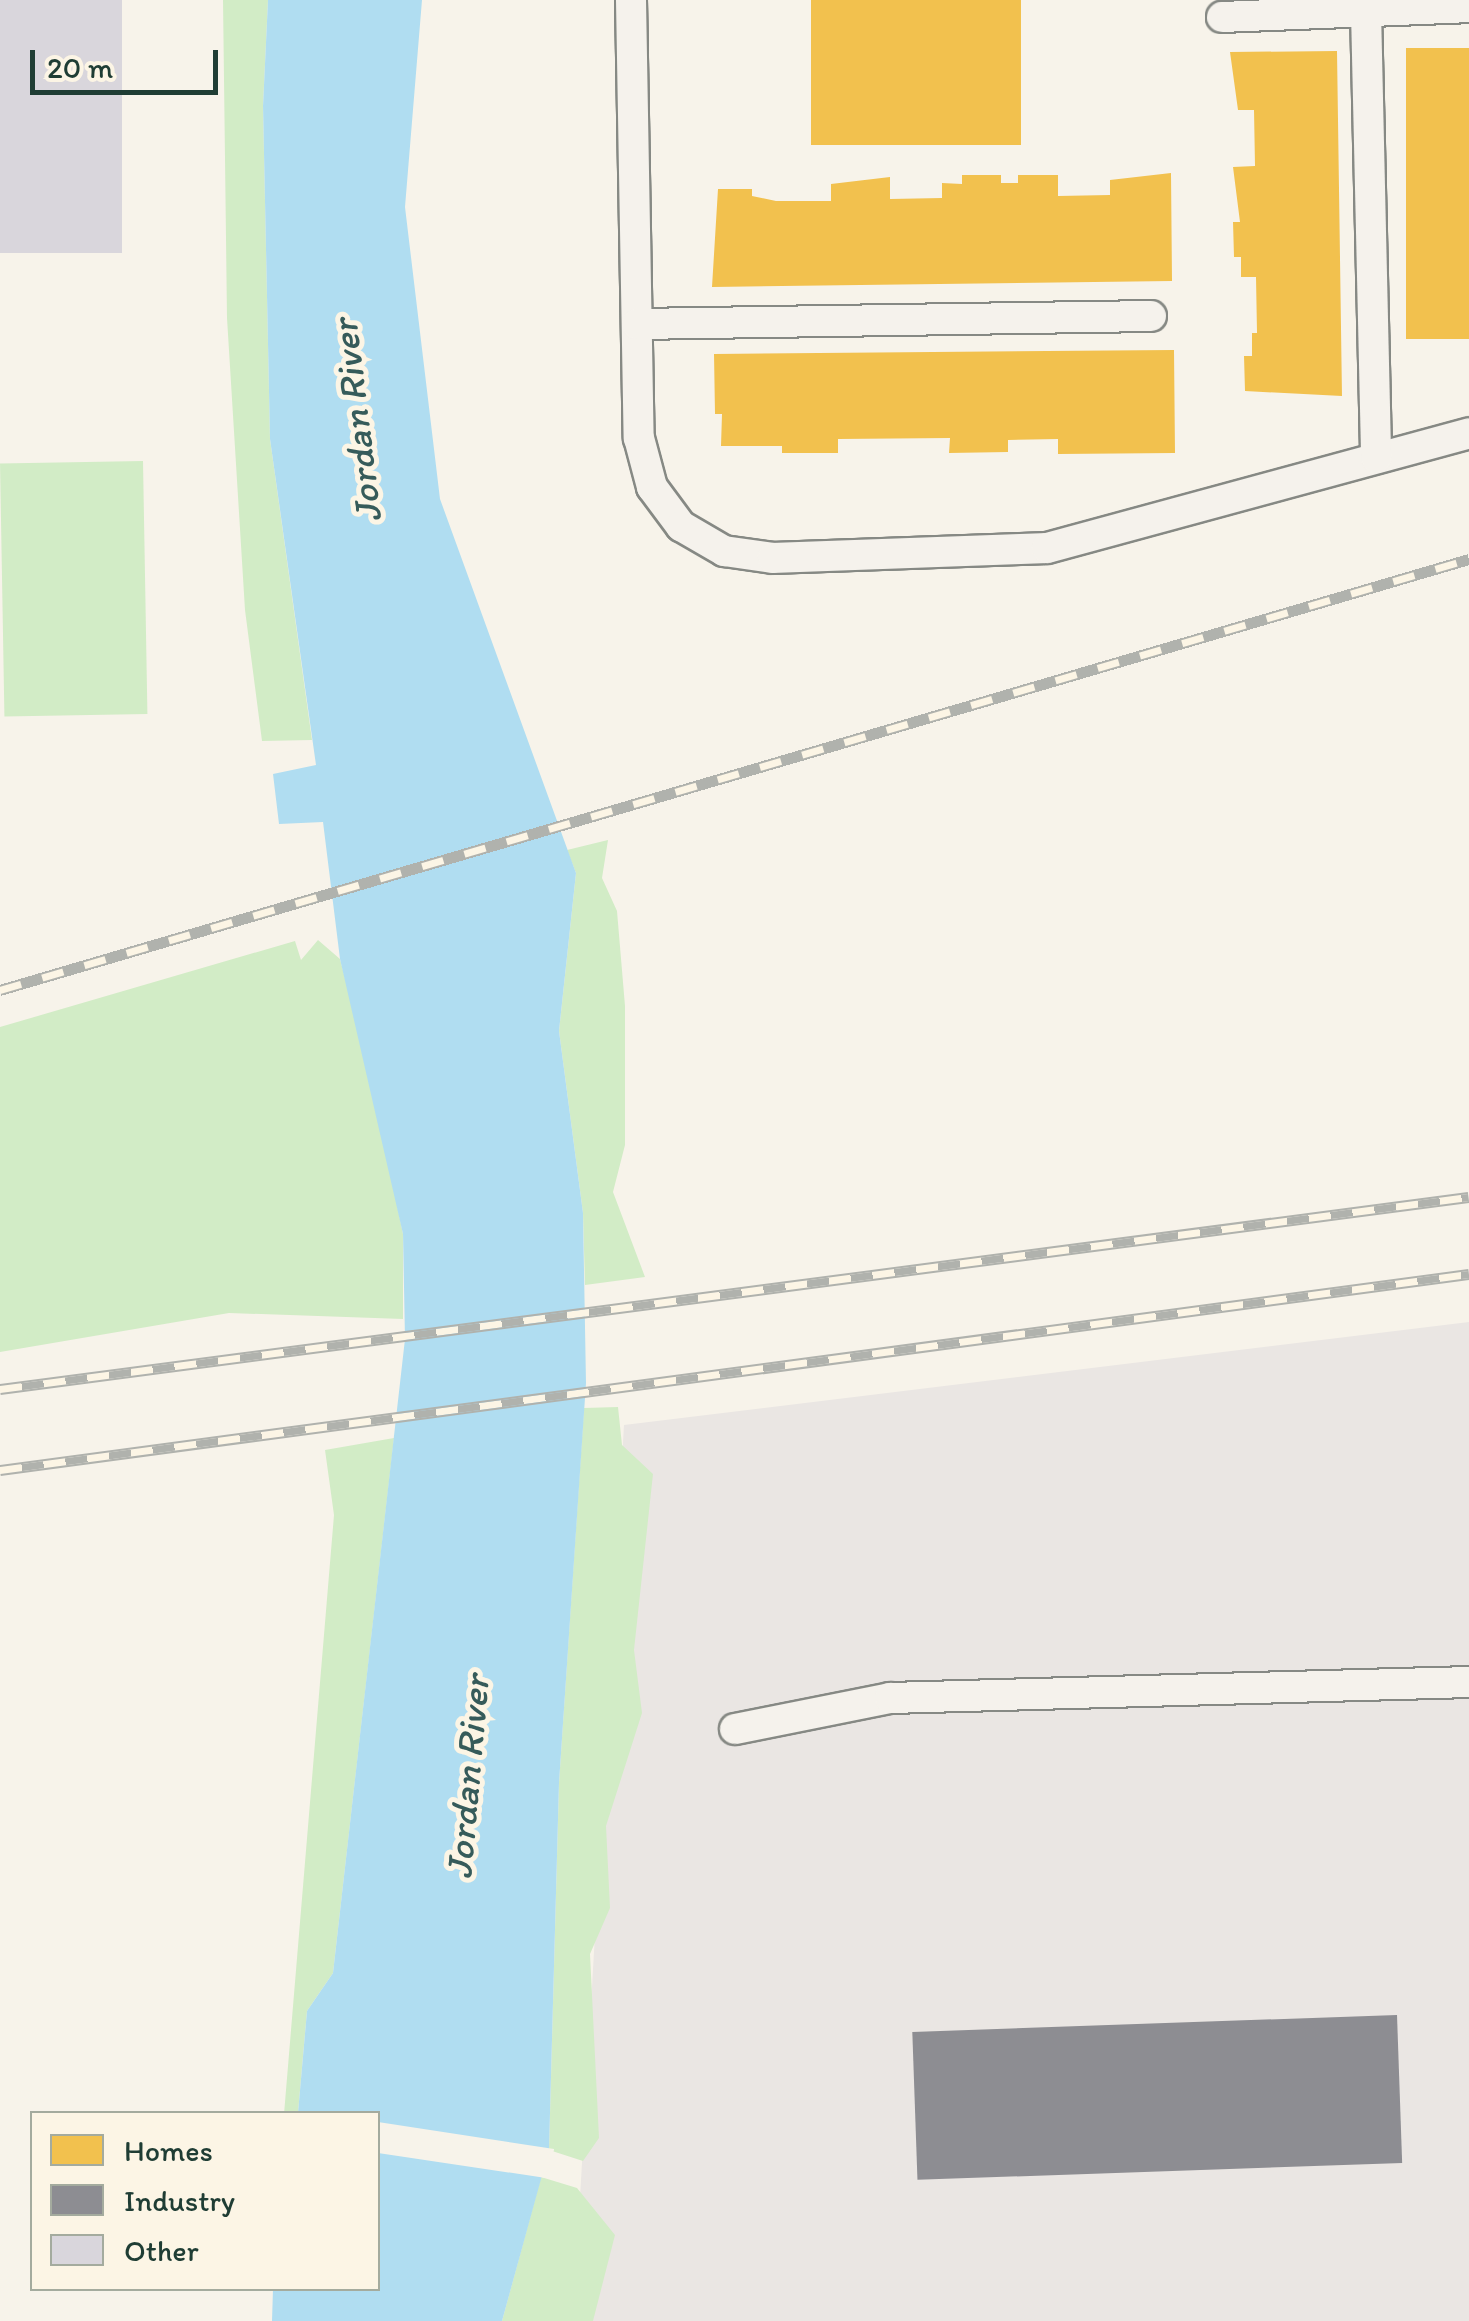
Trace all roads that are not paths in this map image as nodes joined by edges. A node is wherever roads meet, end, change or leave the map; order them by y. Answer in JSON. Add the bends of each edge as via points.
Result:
{"nodes":[{"id":1,"x":631,"y":0,"type":"edge"},
{"id":2,"x":1469,"y":7,"type":"edge"},
{"id":3,"x":1366,"y":11,"type":"junction"},
{"id":4,"x":1222,"y":17,"type":"dead end"},
{"id":5,"x":1152,"y":316,"type":"dead end"},
{"id":6,"x":637,"y":324,"type":"junction"},
{"id":7,"x":1469,"y":433,"type":"edge"},
{"id":8,"x":1376,"y":458,"type":"junction"},
{"id":9,"x":1469,"y":1682,"type":"edge"},
{"id":10,"x":735,"y":1729,"type":"dead end"}],
"edges":[{"from":1,"to":6,"type":"lane"},
{"from":2,"to":3,"type":"lane"},
{"from":3,"to":4,"type":"lane"},
{"from":3,"to":8,"type":"lane"},
{"from":5,"to":6,"type":"lane"},
{"from":6,"to":8,"type":"lane","via":[[639,438],[652,487],[681,526],[724,551],[772,558],[1047,548]]},
{"from":7,"to":8,"type":"lane"},
{"from":9,"to":10,"type":"lane","via":[[890,1698]]}]}
